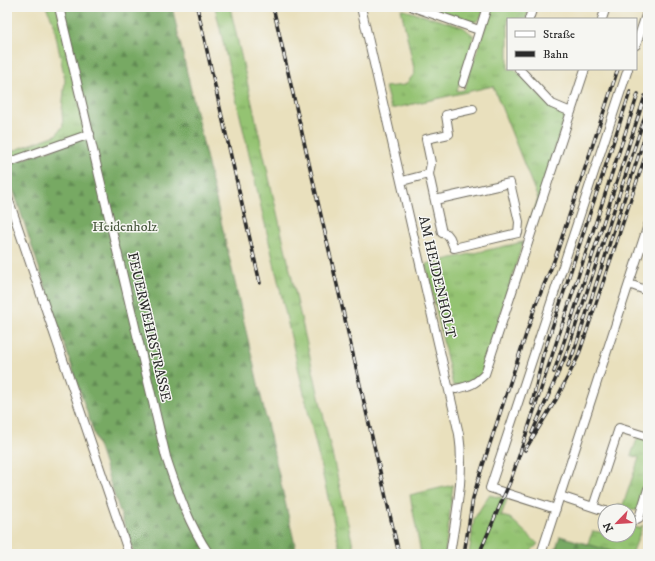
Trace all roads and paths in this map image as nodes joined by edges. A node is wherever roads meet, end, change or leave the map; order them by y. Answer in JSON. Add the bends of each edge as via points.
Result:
{"nodes":[{"id":1,"x":59,"y":7,"type":"edge"},
{"id":2,"x":361,"y":7,"type":"edge"},
{"id":3,"x":413,"y":7,"type":"edge"},
{"id":4,"x":487,"y":7,"type":"edge"},
{"id":5,"x":533,"y":7,"type":"edge"},
{"id":6,"x":424,"y":9,"type":"edge"},
{"id":7,"x":648,"y":9,"type":"edge"},
{"id":8,"x":529,"y":18,"type":"edge"},
{"id":9,"x":479,"y":30,"type":"junction"},
{"id":10,"x":637,"y":42,"type":"edge"},
{"id":11,"x":520,"y":70,"type":"edge"},
{"id":12,"x":585,"y":70,"type":"edge"},
{"id":13,"x":628,"y":70,"type":"edge"},
{"id":14,"x":463,"y":83,"type":"dead end"},
{"id":15,"x":473,"y":109,"type":"dead end"},
{"id":16,"x":571,"y":112,"type":"junction"},
{"id":17,"x":90,"y":134,"type":"junction"},
{"id":18,"x":7,"y":163,"type":"edge"},
{"id":19,"x":429,"y":174,"type":"junction"},
{"id":20,"x":402,"y":181,"type":"junction"},
{"id":21,"x":7,"y":195,"type":"edge"},
{"id":22,"x":435,"y":200,"type":"junction"},
{"id":23,"x":648,"y":225,"type":"edge"},
{"id":24,"x":629,"y":284,"type":"junction"},
{"id":25,"x":648,"y":291,"type":"edge"},
{"id":26,"x":456,"y":389,"type":"dead end"},
{"id":27,"x":648,"y":437,"type":"edge"},
{"id":28,"x":648,"y":490,"type":"edge"},
{"id":29,"x":560,"y":496,"type":"junction"},
{"id":30,"x":593,"y":507,"type":"junction"},
{"id":31,"x":597,"y":508,"type":"edge"},
{"id":32,"x":556,"y":509,"type":"junction"},
{"id":33,"x":637,"y":519,"type":"edge"},
{"id":34,"x":129,"y":554,"type":"edge"},
{"id":35,"x":209,"y":554,"type":"edge"},
{"id":36,"x":450,"y":554,"type":"edge"},
{"id":37,"x":541,"y":554,"type":"edge"}],
"edges":[{"from":1,"to":17,"type":"street","name":"FEUERWEHRSTRASSE"},
{"from":2,"to":20,"type":"street","name":"AM HEIDENHOLT"},
{"from":3,"to":6,"type":"street"},
{"from":4,"to":9,"type":"street"},
{"from":5,"to":8,"type":"street"},
{"from":6,"to":9,"type":"street"},
{"from":7,"to":10,"type":"street"},
{"from":9,"to":14,"type":"street"},
{"from":11,"to":16,"type":"street","via":[[552,104]]},
{"from":12,"to":16,"type":"street"},
{"from":13,"to":32,"type":"street","via":[[490,488]]},
{"from":15,"to":19,"type":"street","via":[[446,115],[449,134],[426,139],[431,163]]},
{"from":16,"to":26,"type":"street","via":[[485,374],[476,383]]},
{"from":17,"to":18,"type":"street"},
{"from":17,"to":35,"type":"street","name":"FEUERWEHRSTRASSE","via":[[166,457],[180,499]]},
{"from":19,"to":20,"type":"street"},
{"from":19,"to":22,"type":"street"},
{"from":20,"to":36,"type":"street","name":"AM HEIDENHOLT","via":[[461,447],[460,489]]},
{"from":21,"to":34,"type":"street"},
{"from":22,"to":22,"type":"street","via":[[510,183],[519,222],[518,233],[454,248],[447,234],[442,233]]},
{"from":23,"to":24,"type":"street"},
{"from":24,"to":25,"type":"street"},
{"from":24,"to":29,"type":"street"},
{"from":27,"to":30,"type":"street","via":[[619,428]]},
{"from":28,"to":33,"type":"street"},
{"from":29,"to":30,"type":"street"},
{"from":29,"to":32,"type":"street"},
{"from":30,"to":31,"type":"street"},
{"from":32,"to":37,"type":"street"}]}
